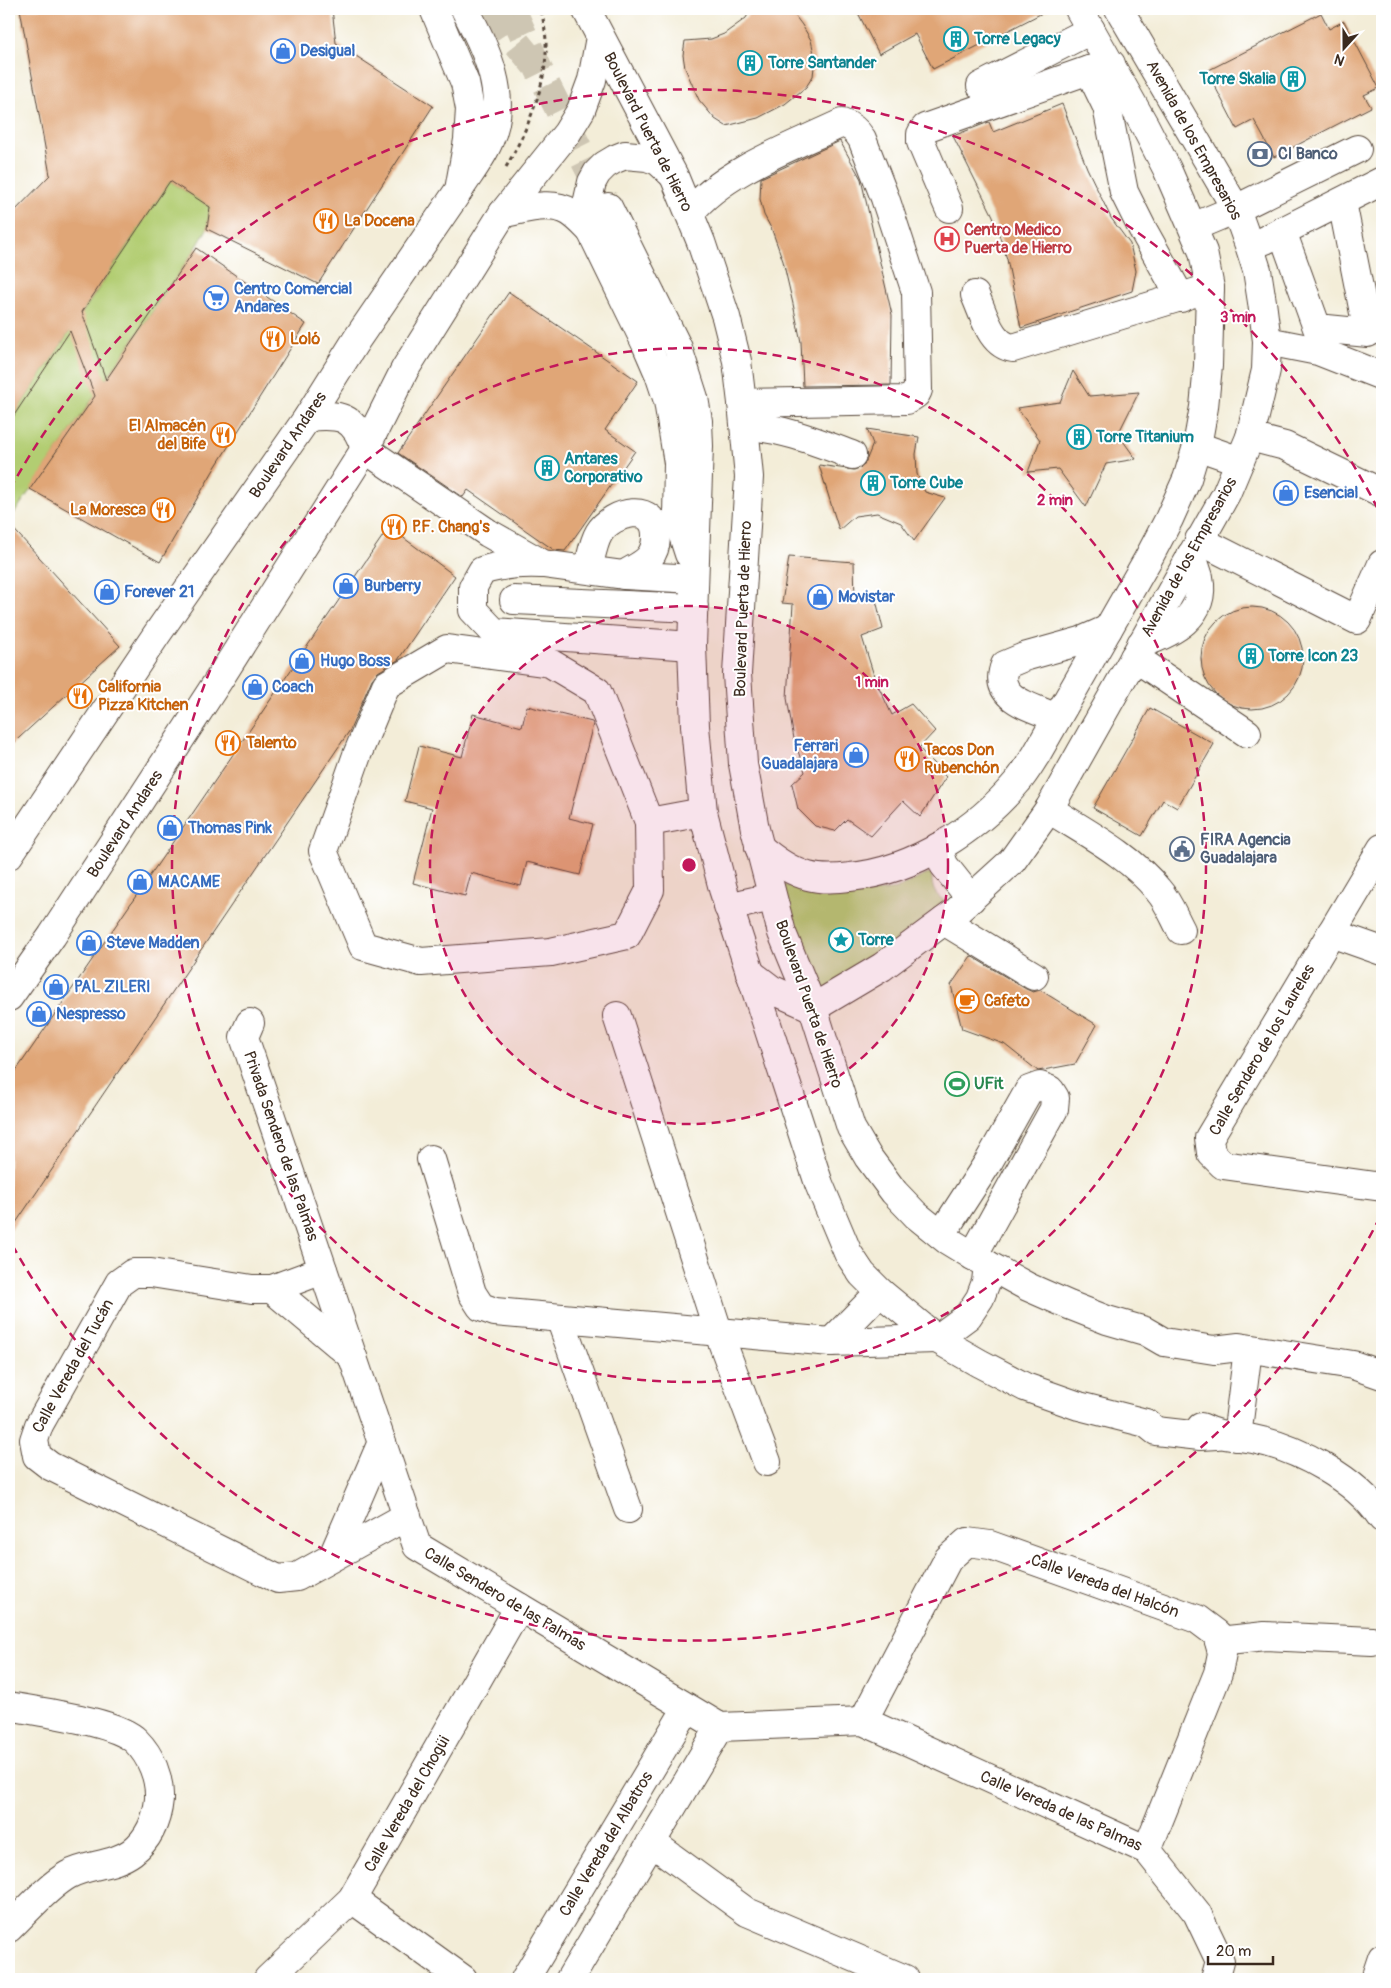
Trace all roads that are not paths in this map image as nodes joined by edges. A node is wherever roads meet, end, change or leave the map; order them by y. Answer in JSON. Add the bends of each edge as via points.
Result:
{"nodes":[{"id":1,"x":465,"y":9,"type":"edge"},
{"id":2,"x":1119,"y":9,"type":"edge"},
{"id":3,"x":434,"y":15,"type":"edge"},
{"id":4,"x":594,"y":17,"type":"edge"},
{"id":5,"x":1085,"y":19,"type":"edge"},
{"id":6,"x":1100,"y":67,"type":"junction"},
{"id":7,"x":981,"y":86,"type":"dead end"},
{"id":8,"x":1145,"y":126,"type":"junction"},
{"id":9,"x":1114,"y":144,"type":"junction"},
{"id":10,"x":1356,"y":149,"type":"dead end"},
{"id":11,"x":674,"y":176,"type":"junction"},
{"id":12,"x":1382,"y":181,"type":"edge"},
{"id":13,"x":459,"y":190,"type":"junction"},
{"id":14,"x":1342,"y":202,"type":"junction"},
{"id":15,"x":608,"y":206,"type":"tunnel mouth"},
{"id":16,"x":949,"y":208,"type":"dead end"},
{"id":17,"x":1236,"y":209,"type":"junction"},
{"id":18,"x":503,"y":213,"type":"junction"},
{"id":19,"x":690,"y":213,"type":"junction"},
{"id":20,"x":1193,"y":227,"type":"junction"},
{"id":21,"x":591,"y":230,"type":"junction"},
{"id":22,"x":1282,"y":231,"type":"junction"},
{"id":23,"x":1250,"y":248,"type":"junction"},
{"id":24,"x":1210,"y":288,"type":"junction"},
{"id":25,"x":975,"y":295,"type":"dead end"},
{"id":26,"x":1181,"y":298,"type":"junction"},
{"id":27,"x":1267,"y":341,"type":"junction"},
{"id":28,"x":1382,"y":376,"type":"edge"},
{"id":29,"x":330,"y":383,"type":"junction"},
{"id":30,"x":744,"y":414,"type":"junction"},
{"id":31,"x":308,"y":416,"type":"junction"},
{"id":32,"x":381,"y":417,"type":"junction"},
{"id":33,"x":1197,"y":446,"type":"junction"},
{"id":34,"x":365,"y":449,"type":"junction"},
{"id":35,"x":1245,"y":449,"type":"junction"},
{"id":36,"x":852,"y":455,"type":"dead end"},
{"id":37,"x":1382,"y":493,"type":"edge"},
{"id":38,"x":1195,"y":548,"type":"junction"},
{"id":39,"x":543,"y":564,"type":"junction"},
{"id":40,"x":1382,"y":564,"type":"edge"},
{"id":41,"x":588,"y":569,"type":"junction"},
{"id":42,"x":694,"y":573,"type":"junction"},
{"id":43,"x":624,"y":575,"type":"junction"},
{"id":44,"x":514,"y":600,"type":"dead end"},
{"id":45,"x":694,"y":608,"type":"junction"},
{"id":46,"x":1108,"y":629,"type":"junction"},
{"id":47,"x":692,"y":646,"type":"junction"},
{"id":48,"x":1138,"y":651,"type":"junction"},
{"id":49,"x":1057,"y":718,"type":"junction"},
{"id":50,"x":1247,"y":733,"type":"dead end"},
{"id":51,"x":1049,"y":808,"type":"junction"},
{"id":52,"x":703,"y":812,"type":"junction"},
{"id":53,"x":650,"y":822,"type":"junction"},
{"id":54,"x":759,"y":847,"type":"junction"},
{"id":55,"x":938,"y":847,"type":"junction"},
{"id":56,"x":1382,"y":848,"type":"edge"},
{"id":57,"x":9,"y":855,"type":"edge"},
{"id":58,"x":772,"y":897,"type":"junction"},
{"id":59,"x":971,"y":899,"type":"junction"},
{"id":60,"x":728,"y":907,"type":"junction"},
{"id":61,"x":944,"y":921,"type":"junction"},
{"id":62,"x":1181,"y":930,"type":"dead end"},
{"id":63,"x":1331,"y":933,"type":"junction"},
{"id":64,"x":1382,"y":951,"type":"edge"},
{"id":65,"x":750,"y":973,"type":"junction"},
{"id":66,"x":1034,"y":976,"type":"dead end"},
{"id":67,"x":9,"y":997,"type":"edge"},
{"id":68,"x":812,"y":1008,"type":"junction"},
{"id":69,"x":617,"y":1016,"type":"dead end"},
{"id":70,"x":250,"y":1023,"type":"dead end"},
{"id":71,"x":431,"y":1159,"type":"dead end"},
{"id":72,"x":974,"y":1184,"type":"junction"},
{"id":73,"x":1382,"y":1187,"type":"edge"},
{"id":74,"x":1003,"y":1200,"type":"junction"},
{"id":75,"x":941,"y":1235,"type":"junction"},
{"id":76,"x":980,"y":1260,"type":"junction"},
{"id":77,"x":323,"y":1270,"type":"junction"},
{"id":78,"x":272,"y":1289,"type":"junction"},
{"id":79,"x":880,"y":1292,"type":"junction"},
{"id":80,"x":560,"y":1318,"type":"junction"},
{"id":81,"x":718,"y":1331,"type":"junction"},
{"id":82,"x":937,"y":1339,"type":"junction"},
{"id":83,"x":831,"y":1342,"type":"junction"},
{"id":84,"x":1243,"y":1348,"type":"junction"},
{"id":85,"x":353,"y":1357,"type":"junction"},
{"id":86,"x":1382,"y":1375,"type":"edge"},
{"id":87,"x":1227,"y":1436,"type":"junction"},
{"id":88,"x":382,"y":1442,"type":"junction"},
{"id":89,"x":767,"y":1462,"type":"dead end"},
{"id":90,"x":628,"y":1510,"type":"dead end"},
{"id":91,"x":407,"y":1516,"type":"junction"},
{"id":92,"x":1381,"y":1516,"type":"edge"},
{"id":93,"x":333,"y":1556,"type":"junction"},
{"id":94,"x":519,"y":1607,"type":"junction"},
{"id":95,"x":1372,"y":1641,"type":"dead end"},
{"id":96,"x":1219,"y":1642,"type":"junction"},
{"id":97,"x":9,"y":1706,"type":"edge"},
{"id":98,"x":687,"y":1708,"type":"junction"},
{"id":99,"x":863,"y":1721,"type":"junction"},
{"id":100,"x":720,"y":1728,"type":"junction"},
{"id":101,"x":651,"y":1842,"type":"junction"},
{"id":102,"x":1147,"y":1850,"type":"junction"},
{"id":103,"x":352,"y":1899,"type":"junction"},
{"id":104,"x":9,"y":1928,"type":"edge"},
{"id":105,"x":1382,"y":1958,"type":"edge"},
{"id":106,"x":268,"y":1979,"type":"edge"},
{"id":107,"x":463,"y":1979,"type":"edge"},
{"id":108,"x":525,"y":1979,"type":"edge"},
{"id":109,"x":570,"y":1979,"type":"edge"},
{"id":110,"x":905,"y":1979,"type":"edge"},
{"id":111,"x":1215,"y":1979,"type":"edge"},
{"id":112,"x":1375,"y":1979,"type":"edge"}],
"edges":[{"from":1,"to":13,"type":"street","via":[[492,70],[497,97],[489,140]]},
{"from":2,"to":17,"type":"street","name":"Avenida de los Empresarios"},
{"from":3,"to":13,"type":"street","name":"Boulevard Andares","via":[[465,83],[470,109]]},
{"from":4,"to":11,"type":"street","name":"Boulevard Puerta de Hierro"},
{"from":4,"to":18,"type":"street","name":"Boulevard Andares","via":[[592,80],[581,110],[567,133]]},
{"from":5,"to":6,"type":"street"},
{"from":5,"to":7,"type":"street"},
{"from":6,"to":8,"type":"street"},
{"from":6,"to":9,"type":"street"},
{"from":6,"to":16,"type":"street","via":[[925,128],[921,142]]},
{"from":8,"to":9,"type":"street"},
{"from":8,"to":20,"type":"street"},
{"from":9,"to":26,"type":"street","via":[[1124,192]]},
{"from":10,"to":17,"type":"street"},
{"from":11,"to":19,"type":"street","name":"Boulevard Puerta de Hierro"},
{"from":11,"to":21,"type":"street","via":[[658,161],[642,156],[625,156],[605,165],[594,178],[588,193]]},
{"from":12,"to":14,"type":"street"},
{"from":13,"to":29,"type":"street","name":"Boulevard Andares"},
{"from":14,"to":22,"type":"street"},
{"from":14,"to":22,"type":"street","via":[[1368,333],[1317,328]]},
{"from":15,"to":42,"type":"street","via":[[678,348],[694,398],[699,446]]},
{"from":17,"to":20,"type":"street"},
{"from":17,"to":23,"type":"street","name":"Avenida de los Empresarios"},
{"from":18,"to":21,"type":"street","via":[[558,207]]},
{"from":18,"to":32,"type":"street","name":"Boulevard Andares","via":[[405,368]]},
{"from":19,"to":30,"type":"street","name":"Boulevard Puerta de Hierro","via":[[726,317]]},
{"from":19,"to":30,"type":"street","via":[[701,199],[736,174],[842,123],[848,125],[862,139],[916,292],[918,390],[913,397]]},
{"from":20,"to":24,"type":"street","via":[[1203,252]]},
{"from":21,"to":42,"type":"street","via":[[649,351],[668,402],[678,463],[677,517]]},
{"from":22,"to":23,"type":"street"},
{"from":23,"to":27,"type":"street","name":"Avenida de los Empresarios","via":[[1257,270]]},
{"from":24,"to":26,"type":"street"},
{"from":24,"to":33,"type":"street","via":[[1208,366]]},
{"from":25,"to":26,"type":"street","via":[[995,339],[1006,347],[1014,348]]},
{"from":27,"to":28,"type":"street","via":[[1318,351]]},
{"from":27,"to":35,"type":"street","name":"Avenida de los Empresarios","via":[[1263,384]]},
{"from":29,"to":31,"type":"street","name":"Boulevard Andares"},
{"from":29,"to":32,"type":"street","via":[[340,407],[354,417]]},
{"from":30,"to":36,"type":"street","via":[[767,427]]},
{"from":30,"to":54,"type":"street","name":"Boulevard Puerta de Hierro","via":[[749,477],[737,674],[743,764]]},
{"from":31,"to":34,"type":"street","via":[[339,416],[352,424]]},
{"from":31,"to":57,"type":"street","name":"Boulevard Andares"},
{"from":32,"to":34,"type":"street","name":"Boulevard Andares"},
{"from":33,"to":35,"type":"street"},
{"from":33,"to":46,"type":"street","via":[[1169,519]]},
{"from":34,"to":39,"type":"street","via":[[488,533]]},
{"from":34,"to":67,"type":"street","name":"Boulevard Andares","via":[[215,686]]},
{"from":35,"to":37,"type":"street","via":[[1285,446]]},
{"from":35,"to":38,"type":"street","name":"Avenida de los Empresarios","via":[[1226,494]]},
{"from":38,"to":40,"type":"street","via":[[1357,620]]},
{"from":38,"to":48,"type":"street","name":"Avenida de los Empresarios"},
{"from":39,"to":41,"type":"street"},
{"from":39,"to":47,"type":"street","via":[[509,564],[482,571],[473,587],[473,610],[494,632]]},
{"from":41,"to":43,"type":"street"},
{"from":41,"to":43,"type":"street","via":[[598,533],[610,519],[636,512],[648,516],[656,527],[656,545],[649,559]]},
{"from":42,"to":43,"type":"street"},
{"from":42,"to":45,"type":"street"},
{"from":44,"to":45,"type":"street"},
{"from":45,"to":47,"type":"street"},
{"from":46,"to":49,"type":"street"},
{"from":46,"to":49,"type":"street","via":[[1005,665],[1002,683],[1012,698]]},
{"from":47,"to":52,"type":"street"},
{"from":48,"to":50,"type":"street"},
{"from":48,"to":51,"type":"street","name":"Avenida de los Empresarios"},
{"from":49,"to":55,"type":"street","via":[[1018,781],[984,815]]},
{"from":51,"to":59,"type":"street","name":"Avenida de los Empresarios","via":[[1012,861]]},
{"from":51,"to":62,"type":"street","via":[[1124,858],[1143,875],[1159,890]]},
{"from":52,"to":53,"type":"street"},
{"from":52,"to":60,"type":"street"},
{"from":53,"to":53,"type":"street","via":[[650,890],[627,936],[551,952],[421,962],[363,946],[322,851],[386,685],[447,649],[550,663],[597,691]]},
{"from":54,"to":55,"type":"street","via":[[786,867],[808,876],[832,879],[892,869]]},
{"from":54,"to":58,"type":"street","name":"Boulevard Puerta de Hierro"},
{"from":55,"to":59,"type":"street","via":[[944,865]]},
{"from":56,"to":63,"type":"street","name":"Calle Sendero de los Laureles"},
{"from":58,"to":60,"type":"street"},
{"from":58,"to":68,"type":"street","name":"Boulevard Puerta de Hierro","via":[[782,933]]},
{"from":59,"to":61,"type":"street","name":"Avenida de los Empresarios"},
{"from":60,"to":65,"type":"street"},
{"from":61,"to":66,"type":"street"},
{"from":61,"to":68,"type":"street","name":"Avenida de los Empresarios","via":[[882,967]]},
{"from":63,"to":64,"type":"street"},
{"from":63,"to":73,"type":"street","name":"Calle Sendero de los Laureles","via":[[1212,1132],[1209,1146],[1211,1153],[1223,1165]]},
{"from":65,"to":68,"type":"street","via":[[771,989]]},
{"from":65,"to":79,"type":"street","via":[[819,1184],[848,1253]]},
{"from":68,"to":75,"type":"street","name":"Boulevard Puerta de Hierro","via":[[852,1128],[868,1157],[916,1216]]},
{"from":69,"to":81,"type":"street"},
{"from":70,"to":77,"type":"street","name":"Privada Sendero de las Palmas","via":[[244,1037]]},
{"from":71,"to":80,"type":"street","via":[[472,1293],[481,1307],[495,1312]]},
{"from":72,"to":74,"type":"street"},
{"from":72,"to":74,"type":"street","via":[[1029,1090],[1040,1086],[1050,1090],[1055,1098],[1054,1109]]},
{"from":72,"to":75,"type":"street"},
{"from":74,"to":76,"type":"street"},
{"from":75,"to":76,"type":"street","name":"Boulevard Puerta de Hierro"},
{"from":76,"to":82,"type":"street","via":[[986,1282],[980,1298],[968,1316]]},
{"from":76,"to":84,"type":"street","name":"Boulevard Puerta de Hierro","via":[[1069,1305],[1145,1331],[1164,1342],[1214,1350]]},
{"from":77,"to":78,"type":"street","name":"Calle Vereda del Tucán"},
{"from":77,"to":85,"type":"street","name":"Calle Sendero de las Palmas"},
{"from":78,"to":85,"type":"street"},
{"from":78,"to":93,"type":"street","name":"Calle Vereda del Tucán","via":[[133,1273],[119,1283],[39,1426],[34,1440],[37,1456],[50,1466],[278,1579],[297,1576]]},
{"from":79,"to":82,"type":"street"},
{"from":79,"to":83,"type":"street"},
{"from":80,"to":81,"type":"street"},
{"from":80,"to":90,"type":"street"},
{"from":81,"to":83,"type":"street"},
{"from":81,"to":89,"type":"street"},
{"from":82,"to":83,"type":"street"},
{"from":82,"to":87,"type":"street","via":[[1025,1387],[1079,1406],[1146,1423],[1158,1421],[1200,1427]]},
{"from":84,"to":86,"type":"street","name":"Boulevard Puerta de Hierro","via":[[1353,1365]]},
{"from":84,"to":87,"type":"street"},
{"from":85,"to":88,"type":"street","name":"Calle Sendero de las Palmas"},
{"from":87,"to":92,"type":"street","via":[[1277,1445],[1304,1455],[1357,1491]]},
{"from":88,"to":91,"type":"street","name":"Calle Sendero de las Palmas"},
{"from":88,"to":93,"type":"street"},
{"from":91,"to":93,"type":"street","name":"Calle Vereda del Tucán"},
{"from":91,"to":94,"type":"street","name":"Calle Sendero de las Palmas","via":[[417,1546]]},
{"from":94,"to":98,"type":"street","name":"Calle Sendero de las Palmas"},
{"from":94,"to":103,"type":"street","name":"Calle Vereda del Chogüi"},
{"from":95,"to":96,"type":"street","via":[[1265,1636]]},
{"from":96,"to":99,"type":"street","name":"Calle Vereda del Halcón","via":[[1217,1634],[1197,1619],[990,1545],[967,1542],[948,1559]]},
{"from":96,"to":102,"type":"street","via":[[1222,1653],[1218,1673]]},
{"from":97,"to":104,"type":"street","via":[[115,1729],[135,1740],[155,1770],[160,1788],[156,1818],[132,1852],[119,1860],[68,1875]]},
{"from":98,"to":100,"type":"street","name":"Calle Sendero de las Palmas"},
{"from":98,"to":108,"type":"street","name":"Calle Vereda del Albatros"},
{"from":99,"to":100,"type":"street"},
{"from":99,"to":102,"type":"street","name":"Calle Vereda de las Palmas"},
{"from":100,"to":101,"type":"street"},
{"from":101,"to":109,"type":"street"},
{"from":101,"to":110,"type":"street","via":[[747,1912]]},
{"from":102,"to":111,"type":"street","name":"Calle Vereda de las Palmas","via":[[1197,1913],[1220,1961]]},
{"from":103,"to":106,"type":"street","name":"Calle Vereda del Chogüi"},
{"from":103,"to":107,"type":"street"},
{"from":105,"to":112,"type":"street"}]}
